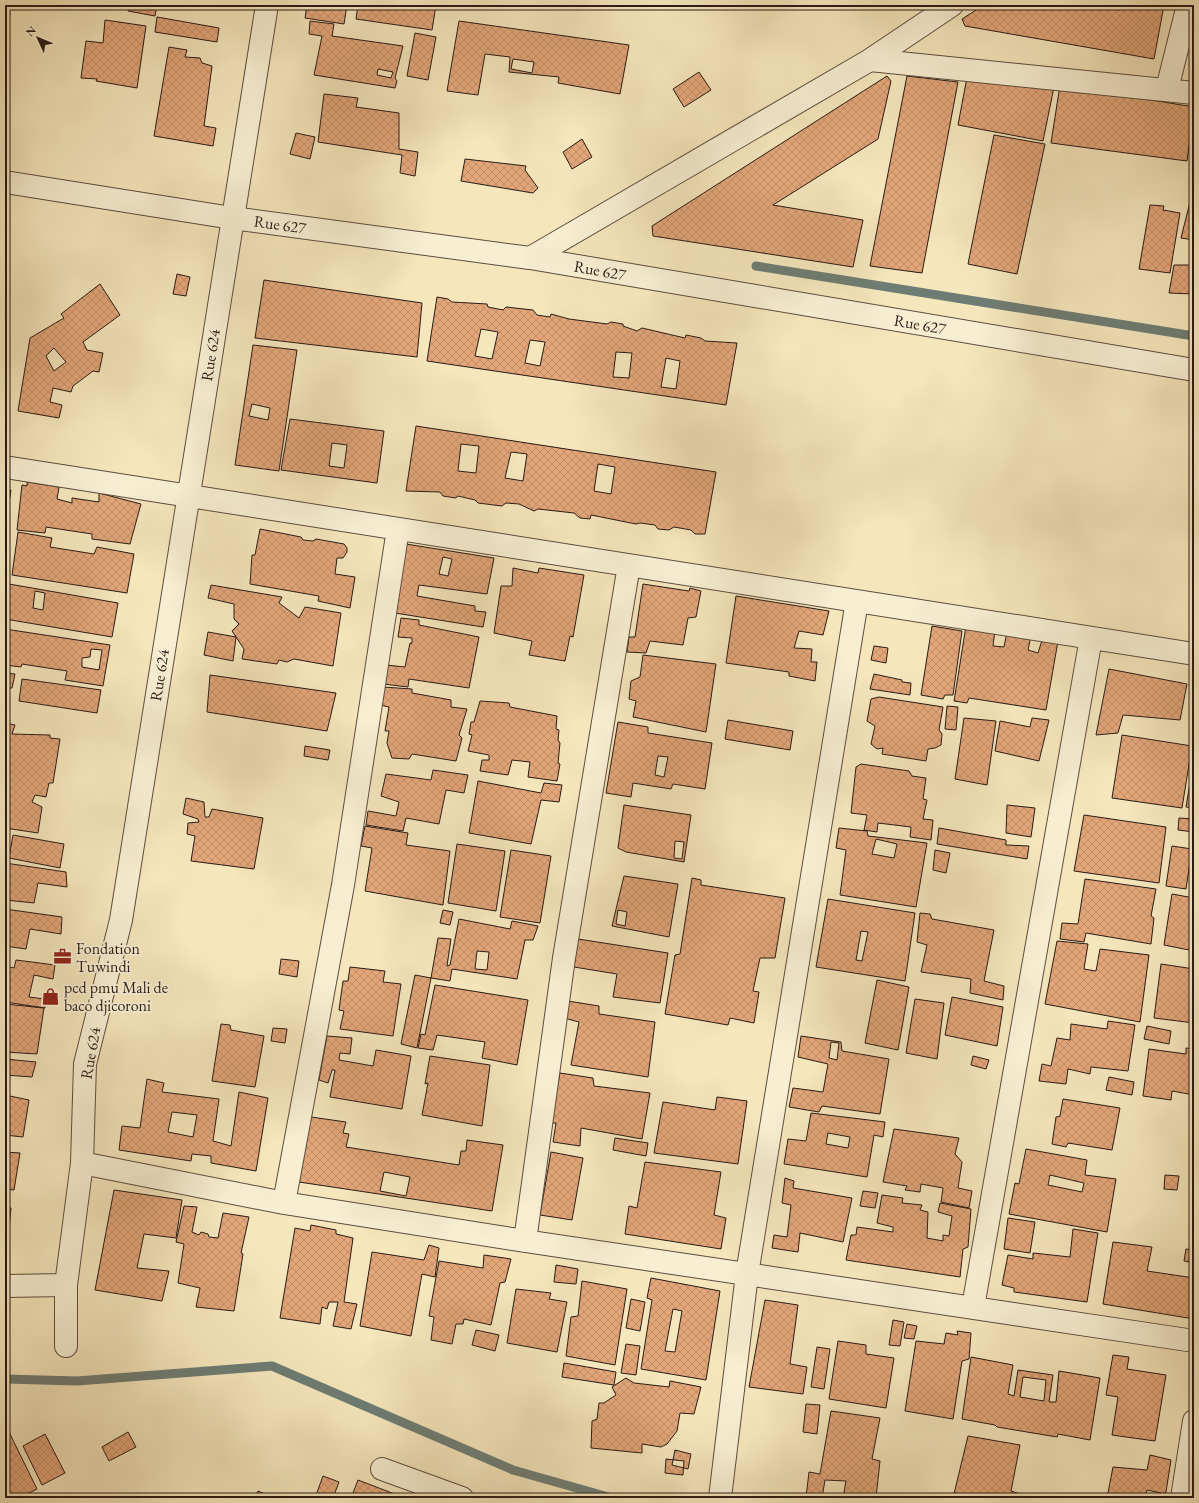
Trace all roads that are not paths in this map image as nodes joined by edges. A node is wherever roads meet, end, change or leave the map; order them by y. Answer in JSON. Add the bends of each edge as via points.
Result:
{"nodes":[{"id":1,"x":267,"y":5,"type":"edge"},
{"id":2,"x":952,"y":5,"type":"edge"},
{"id":3,"x":1188,"y":5,"type":"edge"},
{"id":4,"x":870,"y":60,"type":"junction"},
{"id":5,"x":1167,"y":89,"type":"junction"},
{"id":6,"x":1194,"y":92,"type":"edge"},
{"id":7,"x":5,"y":182,"type":"edge"},
{"id":8,"x":232,"y":218,"type":"junction"},
{"id":9,"x":530,"y":258,"type":"junction"},
{"id":10,"x":1194,"y":370,"type":"edge"},
{"id":11,"x":5,"y":467,"type":"edge"},
{"id":12,"x":188,"y":496,"type":"junction"},
{"id":13,"x":398,"y":529,"type":"junction"},
{"id":14,"x":629,"y":565,"type":"junction"},
{"id":15,"x":857,"y":601,"type":"junction"},
{"id":16,"x":1091,"y":638,"type":"junction"},
{"id":17,"x":1194,"y":654,"type":"edge"},
{"id":18,"x":82,"y":1163,"type":"junction"},
{"id":19,"x":284,"y":1203,"type":"junction"},
{"id":20,"x":525,"y":1241,"type":"junction"},
{"id":21,"x":747,"y":1274,"type":"junction"},
{"id":22,"x":66,"y":1285,"type":"junction"},
{"id":23,"x":5,"y":1286,"type":"edge"},
{"id":24,"x":972,"y":1307,"type":"junction"},
{"id":25,"x":1194,"y":1341,"type":"edge"},
{"id":26,"x":66,"y":1346,"type":"dead end"},
{"id":27,"x":1194,"y":1421,"type":"edge"},
{"id":28,"x":382,"y":1469,"type":"dead end"},
{"id":29,"x":462,"y":1498,"type":"edge"},
{"id":30,"x":720,"y":1498,"type":"edge"},
{"id":31,"x":1182,"y":1498,"type":"edge"}],
"edges":[{"from":1,"to":8,"type":"street","name":"Rue 624"},
{"from":2,"to":4,"type":"street"},
{"from":3,"to":5,"type":"street"},
{"from":4,"to":5,"type":"street"},
{"from":4,"to":9,"type":"street"},
{"from":5,"to":6,"type":"street"},
{"from":7,"to":8,"type":"street","name":"Rue 627"},
{"from":8,"to":9,"type":"street","name":"Rue 627"},
{"from":8,"to":12,"type":"street","name":"Rue 624"},
{"from":9,"to":10,"type":"street","name":"Rue 627"},
{"from":11,"to":12,"type":"street"},
{"from":12,"to":13,"type":"street"},
{"from":12,"to":18,"type":"street","name":"Rue 624","via":[[121,920],[85,1064]]},
{"from":13,"to":14,"type":"street"},
{"from":13,"to":19,"type":"street","via":[[343,885]]},
{"from":14,"to":15,"type":"street"},
{"from":14,"to":20,"type":"street","via":[[564,958]]},
{"from":15,"to":16,"type":"street"},
{"from":15,"to":21,"type":"street"},
{"from":16,"to":17,"type":"street"},
{"from":16,"to":24,"type":"street"},
{"from":18,"to":19,"type":"street"},
{"from":18,"to":22,"type":"street","name":"Rue 624"},
{"from":19,"to":20,"type":"street"},
{"from":20,"to":21,"type":"street"},
{"from":21,"to":24,"type":"street"},
{"from":21,"to":30,"type":"street"},
{"from":22,"to":23,"type":"street"},
{"from":22,"to":26,"type":"street","name":"Rue 624"},
{"from":24,"to":25,"type":"street"},
{"from":27,"to":31,"type":"street"},
{"from":28,"to":29,"type":"street"}]}
